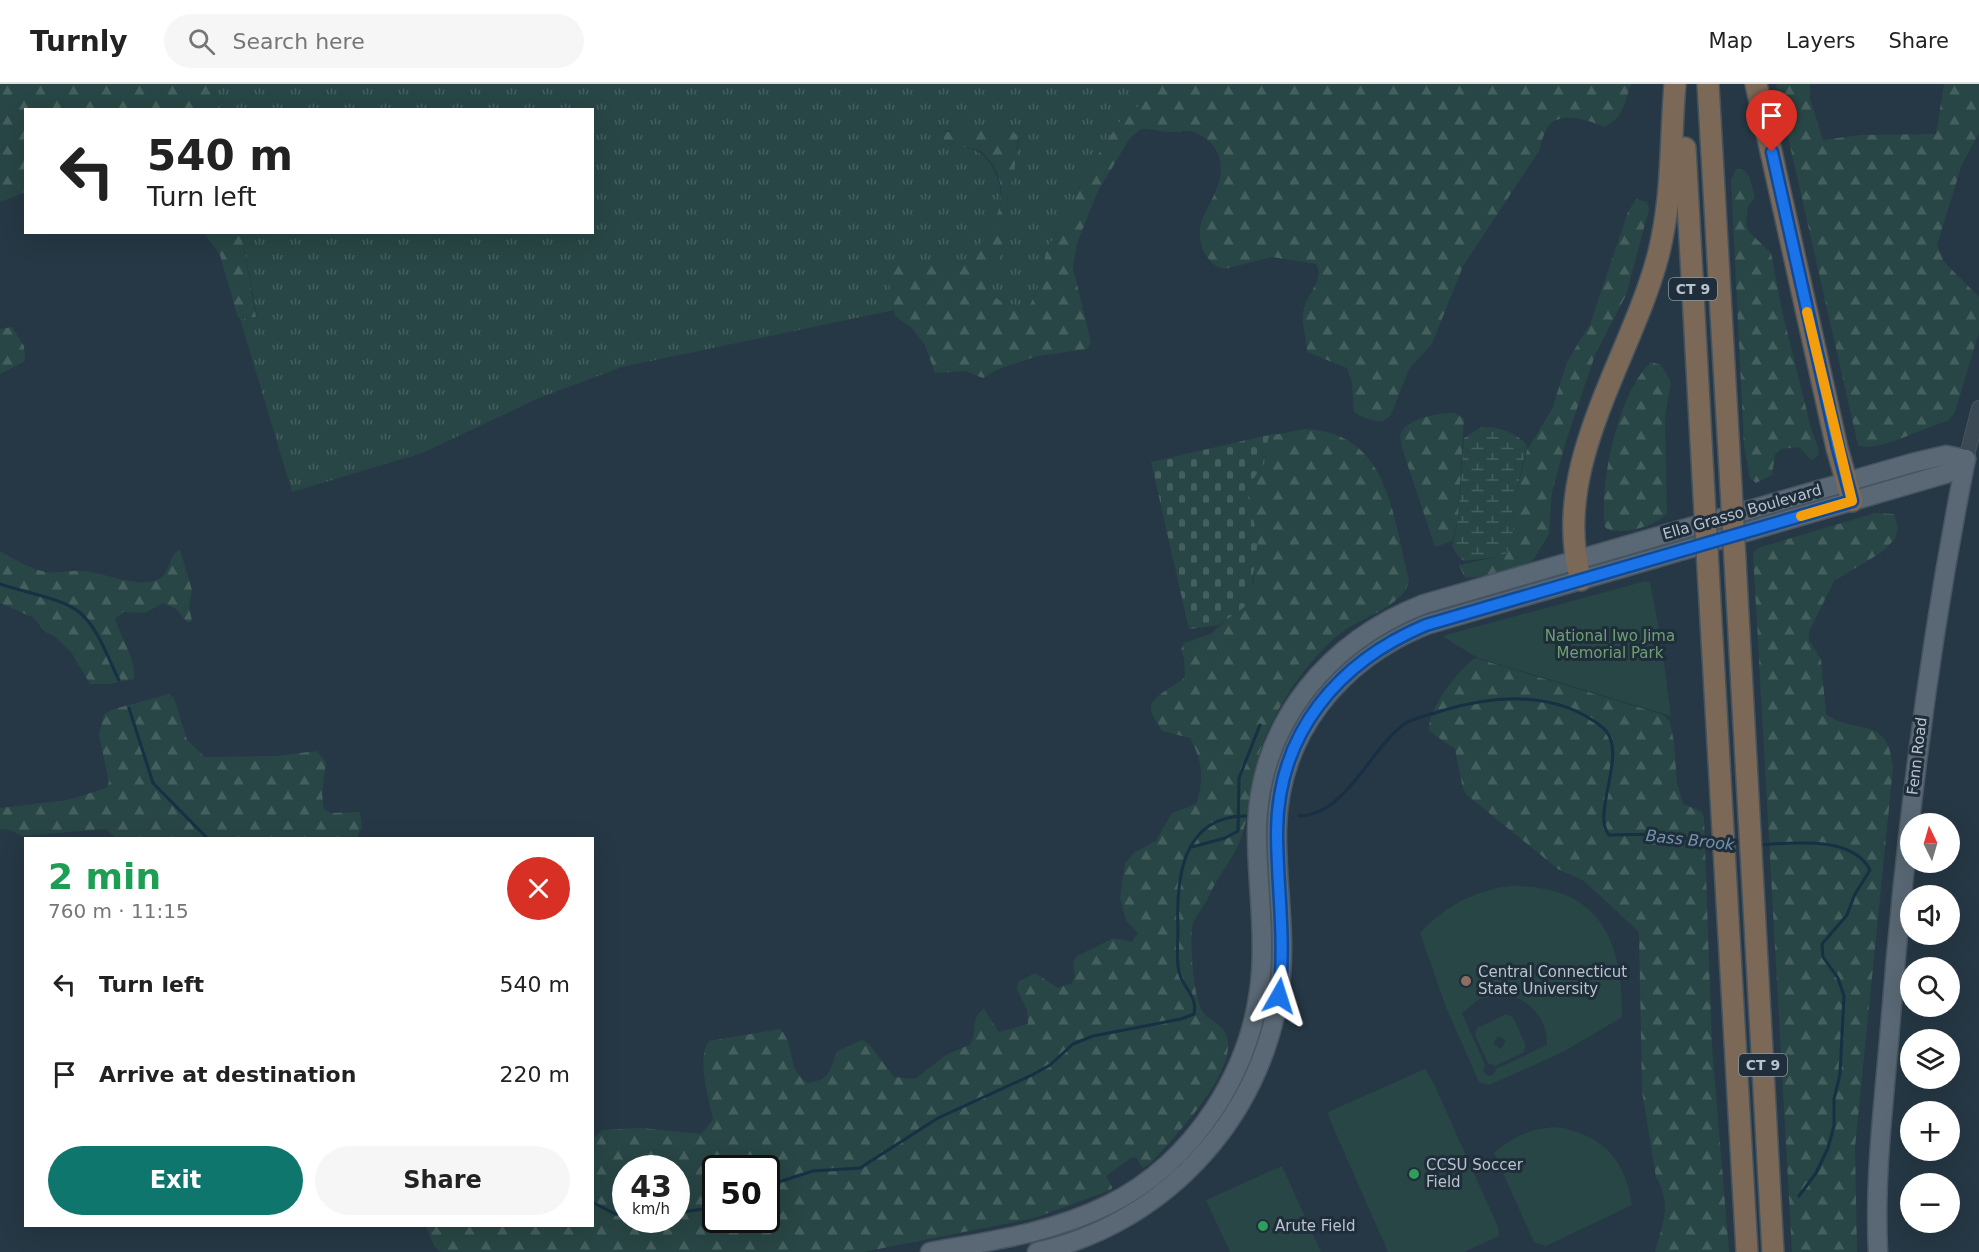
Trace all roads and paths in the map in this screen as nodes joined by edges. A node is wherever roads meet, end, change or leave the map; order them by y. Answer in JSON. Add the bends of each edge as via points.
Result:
{"nodes":[{"id":1,"x":1674,"y":84,"type":"edge"},
{"id":2,"x":1681,"y":84,"type":"edge"},
{"id":3,"x":1708,"y":84,"type":"edge"},
{"id":4,"x":1756,"y":84,"type":"edge"},
{"id":5,"x":1979,"y":408,"type":"edge"},
{"id":6,"x":1966,"y":459,"type":"junction"},
{"id":7,"x":1849,"y":491,"type":"junction"},
{"id":8,"x":1578,"y":570,"type":"junction"},
{"id":9,"x":1268,"y":763,"type":"junction"},
{"id":10,"x":1287,"y":770,"type":"junction"},
{"id":11,"x":1280,"y":892,"type":"junction"},
{"id":12,"x":1260,"y":893,"type":"junction"},
{"id":13,"x":930,"y":1252,"type":"edge"},
{"id":14,"x":1037,"y":1252,"type":"edge"},
{"id":15,"x":1747,"y":1252,"type":"edge"},
{"id":16,"x":1773,"y":1252,"type":"edge"},
{"id":17,"x":1878,"y":1252,"type":"edge"}],
"edges":[{"from":1,"to":8,"type":"highway","via":[[1672,179],[1664,232],[1649,285],[1586,453],[1574,522]]},
{"from":2,"to":15,"type":"highway","number":"CT 9","bridge":true},
{"from":3,"to":16,"type":"highway","number":"CT 9","bridge":true},
{"from":4,"to":7,"type":"highway"},
{"from":5,"to":6,"type":"street","name":"Fenn Road"},
{"from":6,"to":7,"type":"main road","name":"Ella Grasso Boulevard","via":[[1943,455]]},
{"from":6,"to":17,"type":"main road","name":"Fenn Road","via":[[1931,648],[1914,774],[1879,1154]]},
{"from":7,"to":8,"type":"main road","name":"Ella Grasso Boulevard"},
{"from":8,"to":9,"type":"main road","name":"Ella Grasso Boulevard","via":[[1424,604],[1360,637],[1331,660],[1304,690],[1280,729]]},
{"from":8,"to":10,"type":"main road","name":"Ella Grasso Boulevard","via":[[1426,625],[1375,651],[1349,671],[1319,705],[1301,733]]},
{"from":9,"to":10,"type":"main road"},
{"from":9,"to":12,"type":"main road","name":"Ella Grasso Boulevard","via":[[1258,816]]},
{"from":10,"to":11,"type":"main road","name":"Ella Grasso Boulevard","via":[[1278,820]]},
{"from":11,"to":12,"type":"main road"},
{"from":11,"to":14,"type":"main road","name":"Ella Grasso Boulevard","via":[[1282,956],[1276,1008],[1261,1063],[1232,1118],[1189,1170],[1145,1206],[1097,1233]]},
{"from":12,"to":13,"type":"main road","name":"Ella Grasso Boulevard","via":[[1261,974],[1249,1037],[1226,1091],[1188,1143],[1135,1190],[1079,1219]]}]}
